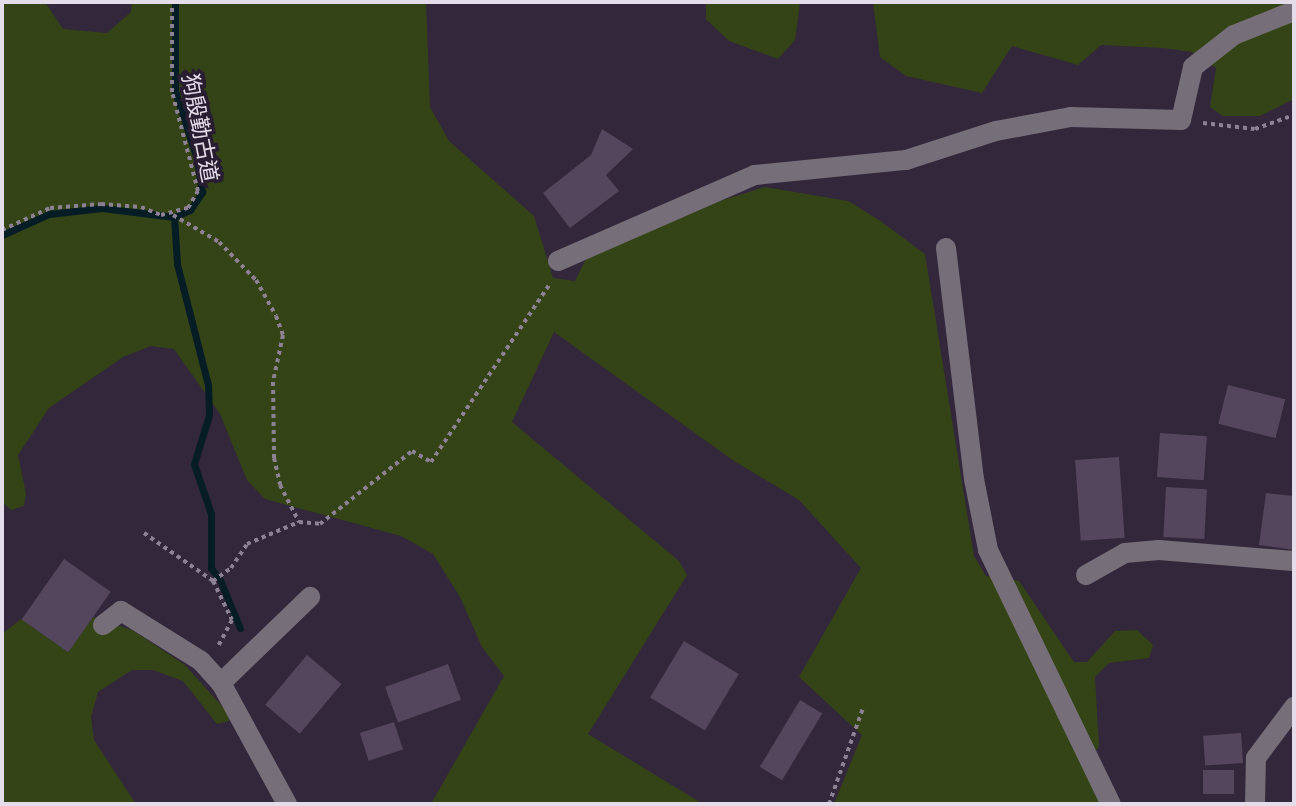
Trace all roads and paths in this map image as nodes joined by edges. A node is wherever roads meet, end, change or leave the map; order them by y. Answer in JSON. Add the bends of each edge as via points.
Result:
{"nodes":[{"id":1,"x":172,"y":2,"type":"edge"},
{"id":2,"x":1294,"y":11,"type":"edge"},
{"id":3,"x":1294,"y":115,"type":"edge"},
{"id":4,"x":1181,"y":120,"type":"junction"},
{"id":5,"x":172,"y":214,"type":"junction"},
{"id":6,"x":2,"y":230,"type":"edge"},
{"id":7,"x":946,"y":248,"type":"dead end"},
{"id":8,"x":558,"y":261,"type":"joint"},
{"id":9,"x":299,"y":522,"type":"junction"},
{"id":10,"x":144,"y":533,"type":"dead end"},
{"id":11,"x":1294,"y":561,"type":"edge"},
{"id":12,"x":1086,"y":575,"type":"dead end"},
{"id":13,"x":213,"y":581,"type":"junction"},
{"id":14,"x":310,"y":597,"type":"dead end"},
{"id":15,"x":103,"y":625,"type":"dead end"},
{"id":16,"x":228,"y":678,"type":"junction"},
{"id":17,"x":1294,"y":707,"type":"edge"},
{"id":18,"x":863,"y":708,"type":"dead end"},
{"id":19,"x":287,"y":804,"type":"edge"},
{"id":20,"x":829,"y":804,"type":"edge"},
{"id":21,"x":1111,"y":804,"type":"edge"},
{"id":22,"x":1255,"y":804,"type":"edge"}],
"edges":[{"from":1,"to":5,"type":"path","name":"狗殷勤古道","via":[[172,92],[198,191],[188,208]]},
{"from":2,"to":4,"type":"street","via":[[1234,35],[1193,67]]},
{"from":3,"to":4,"type":"path","via":[[1255,129]]},
{"from":4,"to":8,"type":"street","via":[[1071,117],[996,131],[906,160],[755,175]]},
{"from":5,"to":6,"type":"path","via":[[101,204],[50,208]]},
{"from":5,"to":9,"type":"path","via":[[230,252],[256,280],[276,316],[283,335],[273,382],[274,458],[280,485]]},
{"from":7,"to":21,"type":"street","via":[[974,479],[988,550]]},
{"from":8,"to":9,"type":"path","via":[[547,293],[431,462],[412,451],[320,524]]},
{"from":9,"to":13,"type":"path","via":[[247,544],[231,568]]},
{"from":10,"to":13,"type":"path"},
{"from":11,"to":12,"type":"street","via":[[1159,550],[1125,553]]},
{"from":13,"to":16,"type":"path","via":[[232,620],[213,653]]},
{"from":14,"to":16,"type":"street"},
{"from":15,"to":16,"type":"street","via":[[121,611]]},
{"from":16,"to":19,"type":"street"},
{"from":17,"to":22,"type":"street","via":[[1256,758]]},
{"from":18,"to":20,"type":"path"}]}
